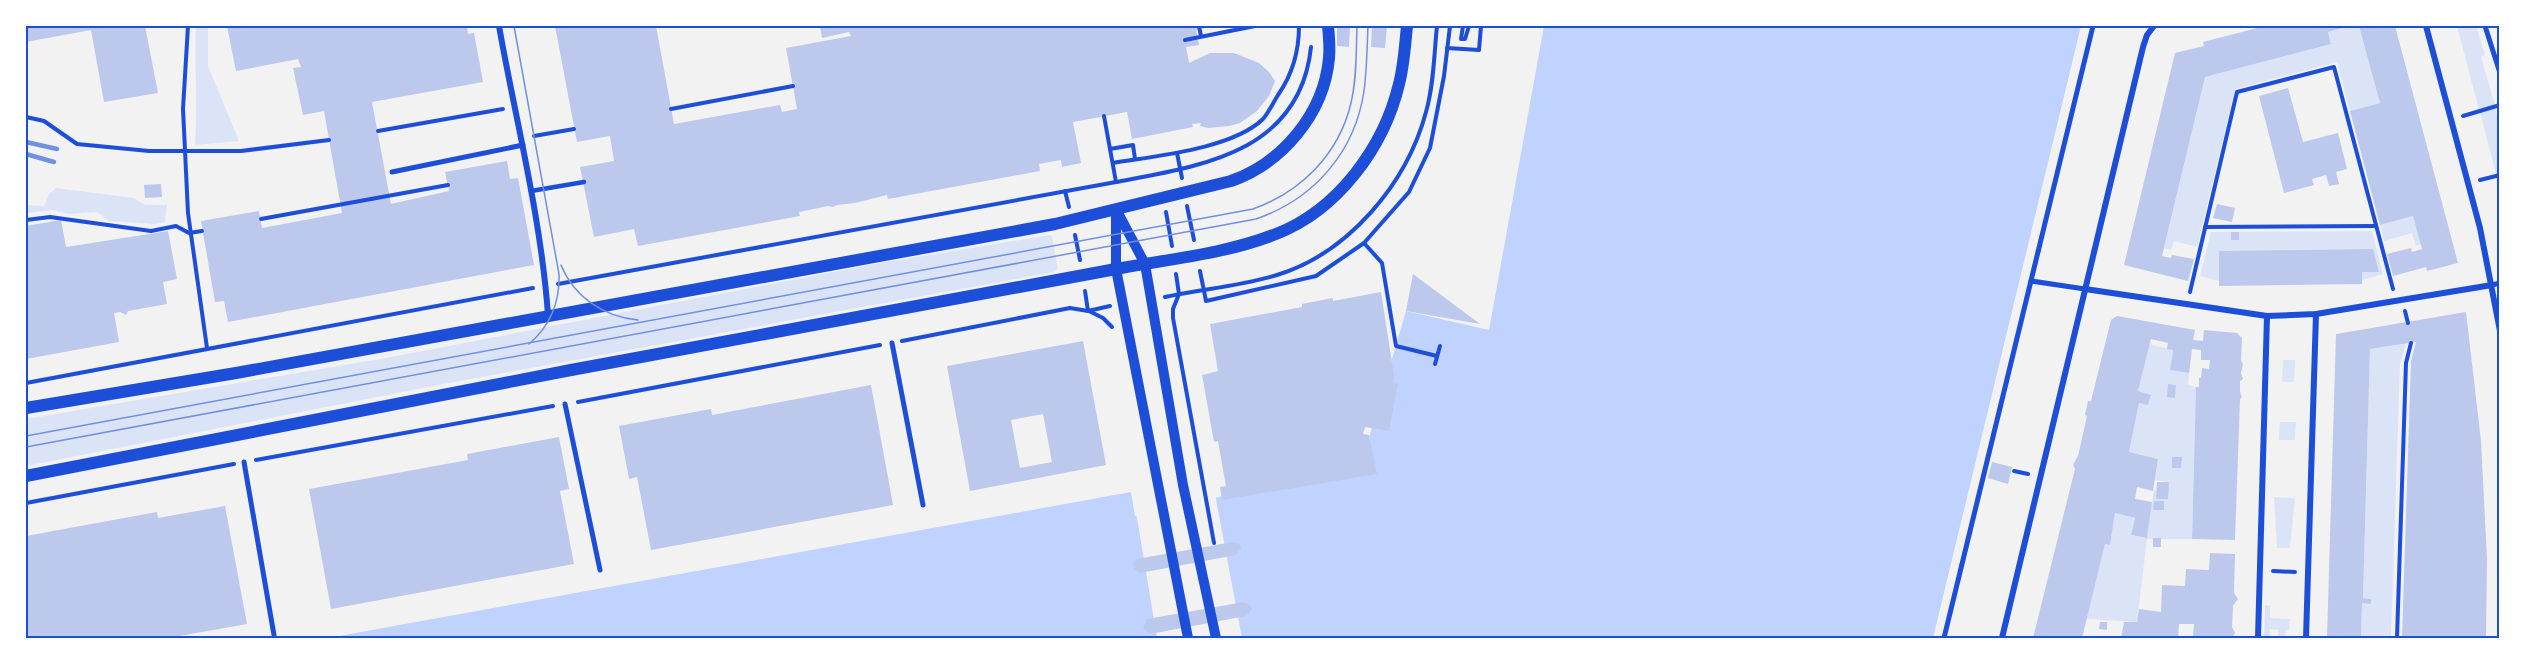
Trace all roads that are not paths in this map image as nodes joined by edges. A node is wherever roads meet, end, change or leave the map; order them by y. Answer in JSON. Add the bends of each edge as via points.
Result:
{"nodes":[{"id":1,"x":499,"y":26,"type":"edge"},
{"id":2,"x":1328,"y":26,"type":"edge"},
{"id":3,"x":1407,"y":26,"type":"edge"},
{"id":4,"x":2426,"y":26,"type":"edge"},
{"id":5,"x":2485,"y":26,"type":"edge"},
{"id":6,"x":2093,"y":27,"type":"edge"},
{"id":7,"x":2152,"y":28,"type":"edge"},
{"id":8,"x":2499,"y":73,"type":"edge"},
{"id":9,"x":522,"y":142,"type":"junction"},
{"id":10,"x":392,"y":172,"type":"dead end"},
{"id":11,"x":584,"y":182,"type":"dead end"},
{"id":12,"x":531,"y":191,"type":"junction"},
{"id":13,"x":1116,"y":209,"type":"junction"},
{"id":14,"x":1145,"y":264,"type":"junction"},
{"id":15,"x":1116,"y":269,"type":"junction"},
{"id":16,"x":2031,"y":281,"type":"junction"},
{"id":17,"x":2496,"y":284,"type":"edge"},
{"id":18,"x":2085,"y":289,"type":"junction"},
{"id":19,"x":2316,"y":314,"type":"junction"},
{"id":20,"x":548,"y":315,"type":"junction"},
{"id":21,"x":2267,"y":316,"type":"junction"},
{"id":22,"x":2499,"y":331,"type":"edge"},
{"id":23,"x":892,"y":343,"type":"dead end"},
{"id":24,"x":565,"y":404,"type":"dead end"},
{"id":25,"x":26,"y":408,"type":"edge"},
{"id":26,"x":244,"y":462,"type":"dead end"},
{"id":27,"x":26,"y":476,"type":"edge"},
{"id":28,"x":923,"y":505,"type":"dead end"},
{"id":29,"x":600,"y":570,"type":"dead end"},
{"id":30,"x":274,"y":635,"type":"dead end"},
{"id":31,"x":1188,"y":639,"type":"edge"},
{"id":32,"x":1216,"y":639,"type":"edge"},
{"id":33,"x":1944,"y":639,"type":"edge"},
{"id":34,"x":2002,"y":639,"type":"edge"},
{"id":35,"x":2258,"y":639,"type":"edge"},
{"id":36,"x":2306,"y":639,"type":"edge"}],
"edges":[{"from":1,"to":9,"type":"street"},
{"from":2,"to":13,"type":"main road","via":[[1329,57],[1313,109],[1276,156],[1231,181]]},
{"from":3,"to":14,"type":"main road","via":[[1401,74],[1392,105],[1372,147],[1342,189],[1319,210],[1290,228],[1253,242]]},
{"from":4,"to":17,"type":"street"},
{"from":5,"to":8,"type":"street"},
{"from":6,"to":16,"type":"street"},
{"from":7,"to":18,"type":"street","via":[[2143,47]]},
{"from":9,"to":10,"type":"street"},
{"from":9,"to":12,"type":"street"},
{"from":11,"to":12,"type":"lane"},
{"from":12,"to":20,"type":"street"},
{"from":13,"to":14,"type":"street"},
{"from":13,"to":15,"type":"street"},
{"from":13,"to":20,"type":"main road"},
{"from":14,"to":15,"type":"main road"},
{"from":14,"to":32,"type":"street","via":[[1183,485]]},
{"from":15,"to":27,"type":"main road"},
{"from":15,"to":31,"type":"street"},
{"from":16,"to":18,"type":"street"},
{"from":16,"to":33,"type":"street"},
{"from":17,"to":19,"type":"street"},
{"from":17,"to":22,"type":"street"},
{"from":18,"to":21,"type":"street"},
{"from":18,"to":34,"type":"street"},
{"from":19,"to":21,"type":"street"},
{"from":19,"to":36,"type":"street"},
{"from":20,"to":25,"type":"main road"},
{"from":21,"to":35,"type":"street"},
{"from":23,"to":28,"type":"street"},
{"from":24,"to":29,"type":"street"},
{"from":26,"to":30,"type":"street"}]}
